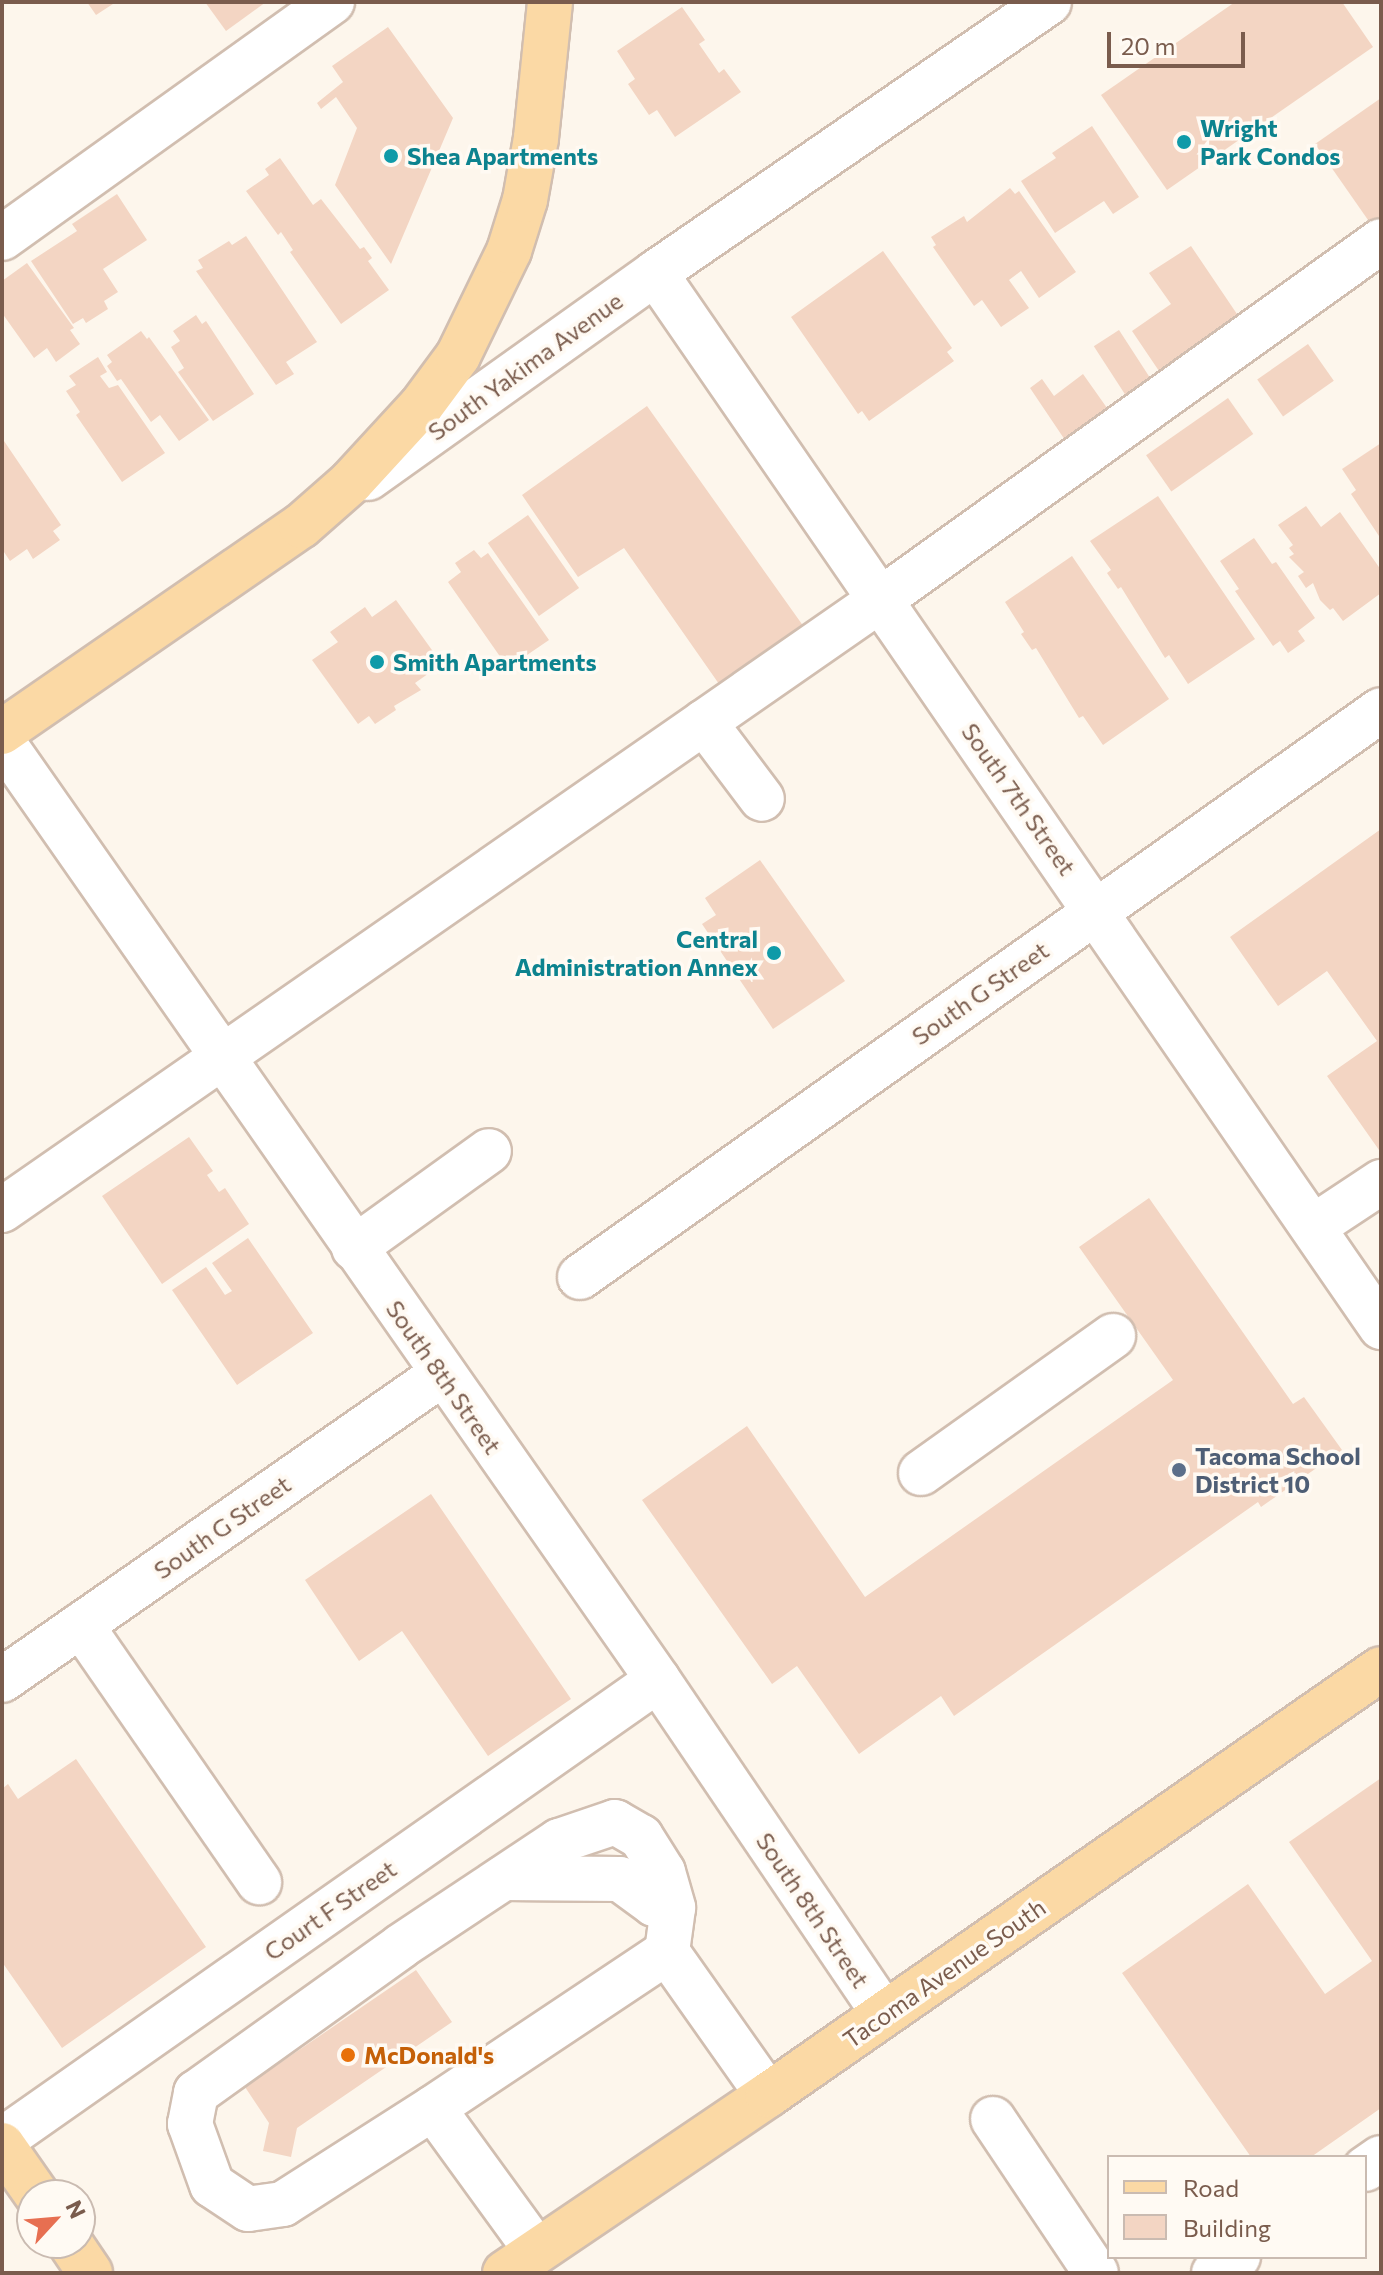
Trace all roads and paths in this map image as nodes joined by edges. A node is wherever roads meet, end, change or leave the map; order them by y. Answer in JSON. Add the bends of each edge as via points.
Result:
{"nodes":[{"id":1,"x":332,"y":2,"type":"edge"},
{"id":2,"x":550,"y":2,"type":"edge"},
{"id":3,"x":1049,"y":2,"type":"edge"},
{"id":4,"x":2,"y":238,"type":"edge"},
{"id":5,"x":1381,"y":241,"type":"edge"},
{"id":6,"x":655,"y":273,"type":"junction"},
{"id":7,"x":301,"y":526,"type":"junction"},
{"id":8,"x":880,"y":600,"type":"junction"},
{"id":9,"x":1381,"y":710,"type":"edge"},
{"id":10,"x":704,"y":722,"type":"junction"},
{"id":11,"x":2,"y":732,"type":"edge"},
{"id":12,"x":2,"y":741,"type":"edge"},
{"id":13,"x":762,"y":799,"type":"dead end"},
{"id":14,"x":1096,"y":911,"type":"junction"},
{"id":15,"x":221,"y":1057,"type":"junction"},
{"id":16,"x":489,"y":1151,"type":"dead end"},
{"id":17,"x":1381,"y":1182,"type":"edge"},
{"id":18,"x":2,"y":1210,"type":"edge"},
{"id":19,"x":1313,"y":1227,"type":"junction"},
{"id":20,"x":354,"y":1248,"type":"junction"},
{"id":21,"x":580,"y":1277,"type":"dead end"},
{"id":22,"x":1381,"y":1327,"type":"edge"},
{"id":23,"x":1113,"y":1336,"type":"dead end"},
{"id":24,"x":442,"y":1374,"type":"junction"},
{"id":25,"x":921,"y":1473,"type":"dead end"},
{"id":26,"x":81,"y":1625,"type":"junction"},
{"id":27,"x":1381,"y":1669,"type":"edge"},
{"id":28,"x":2,"y":1680,"type":"edge"},
{"id":29,"x":658,"y":1680,"type":"junction"},
{"id":30,"x":259,"y":1882,"type":"dead end"},
{"id":31,"x":667,"y":1952,"type":"junction"},
{"id":32,"x":884,"y":2014,"type":"junction"},
{"id":33,"x":768,"y":2095,"type":"junction"},
{"id":34,"x":433,"y":2108,"type":"junction"},
{"id":35,"x":993,"y":2119,"type":"dead end"},
{"id":36,"x":2,"y":2143,"type":"edge"},
{"id":37,"x":26,"y":2179,"type":"edge"},
{"id":38,"x":1235,"y":2259,"type":"edge"},
{"id":39,"x":520,"y":2262,"type":"edge"},
{"id":40,"x":1096,"y":2273,"type":"edge"},
{"id":41,"x":1214,"y":2273,"type":"edge"}],
"edges":[{"from":1,"to":4,"type":"street"},
{"from":2,"to":7,"type":"main road","via":[[525,200],[487,303],[458,356],[421,406],[351,482]]},
{"from":3,"to":6,"type":"street","name":"South Yakima Avenue"},
{"from":5,"to":8,"type":"street"},
{"from":6,"to":7,"type":"street","name":"South Yakima Avenue"},
{"from":6,"to":8,"type":"street","name":"South 7th Street"},
{"from":7,"to":11,"type":"main road","name":"South Yakima Avenue"},
{"from":8,"to":10,"type":"street"},
{"from":8,"to":14,"type":"street","name":"South 7th Street"},
{"from":9,"to":14,"type":"street","name":"South G Street"},
{"from":10,"to":13,"type":"street"},
{"from":10,"to":15,"type":"street"},
{"from":12,"to":15,"type":"street","name":"South 8th Street"},
{"from":14,"to":19,"type":"street","name":"South 7th Street"},
{"from":14,"to":21,"type":"street","name":"South G Street"},
{"from":15,"to":18,"type":"street"},
{"from":15,"to":20,"type":"street","name":"South 8th Street"},
{"from":16,"to":20,"type":"street"},
{"from":17,"to":19,"type":"street"},
{"from":19,"to":22,"type":"street","name":"South 7th Street"},
{"from":20,"to":24,"type":"street","name":"South 8th Street"},
{"from":23,"to":25,"type":"street"},
{"from":24,"to":26,"type":"street","name":"South G Street"},
{"from":24,"to":29,"type":"street","name":"South 8th Street"},
{"from":26,"to":28,"type":"street","name":"South G Street"},
{"from":26,"to":30,"type":"street"},
{"from":27,"to":32,"type":"main road","name":"Tacoma Avenue South"},
{"from":29,"to":32,"type":"street","name":"South 8th Street"},
{"from":29,"to":36,"type":"street","name":"Court F Street"},
{"from":31,"to":33,"type":"street"},
{"from":31,"to":34,"type":"street"},
{"from":31,"to":34,"type":"street","via":[[673,1908],[663,1872],[641,1837],[615,1822],[559,1841],[196,2093],[190,2124],[212,2185],[248,2209],[283,2204]]},
{"from":32,"to":33,"type":"main road","name":"Tacoma Avenue South"},
{"from":33,"to":39,"type":"main road","name":"Tacoma Avenue South"},
{"from":34,"to":39,"type":"street"},
{"from":35,"to":40,"type":"street"},
{"from":36,"to":37,"type":"main road"},
{"from":38,"to":41,"type":"street"}]}
